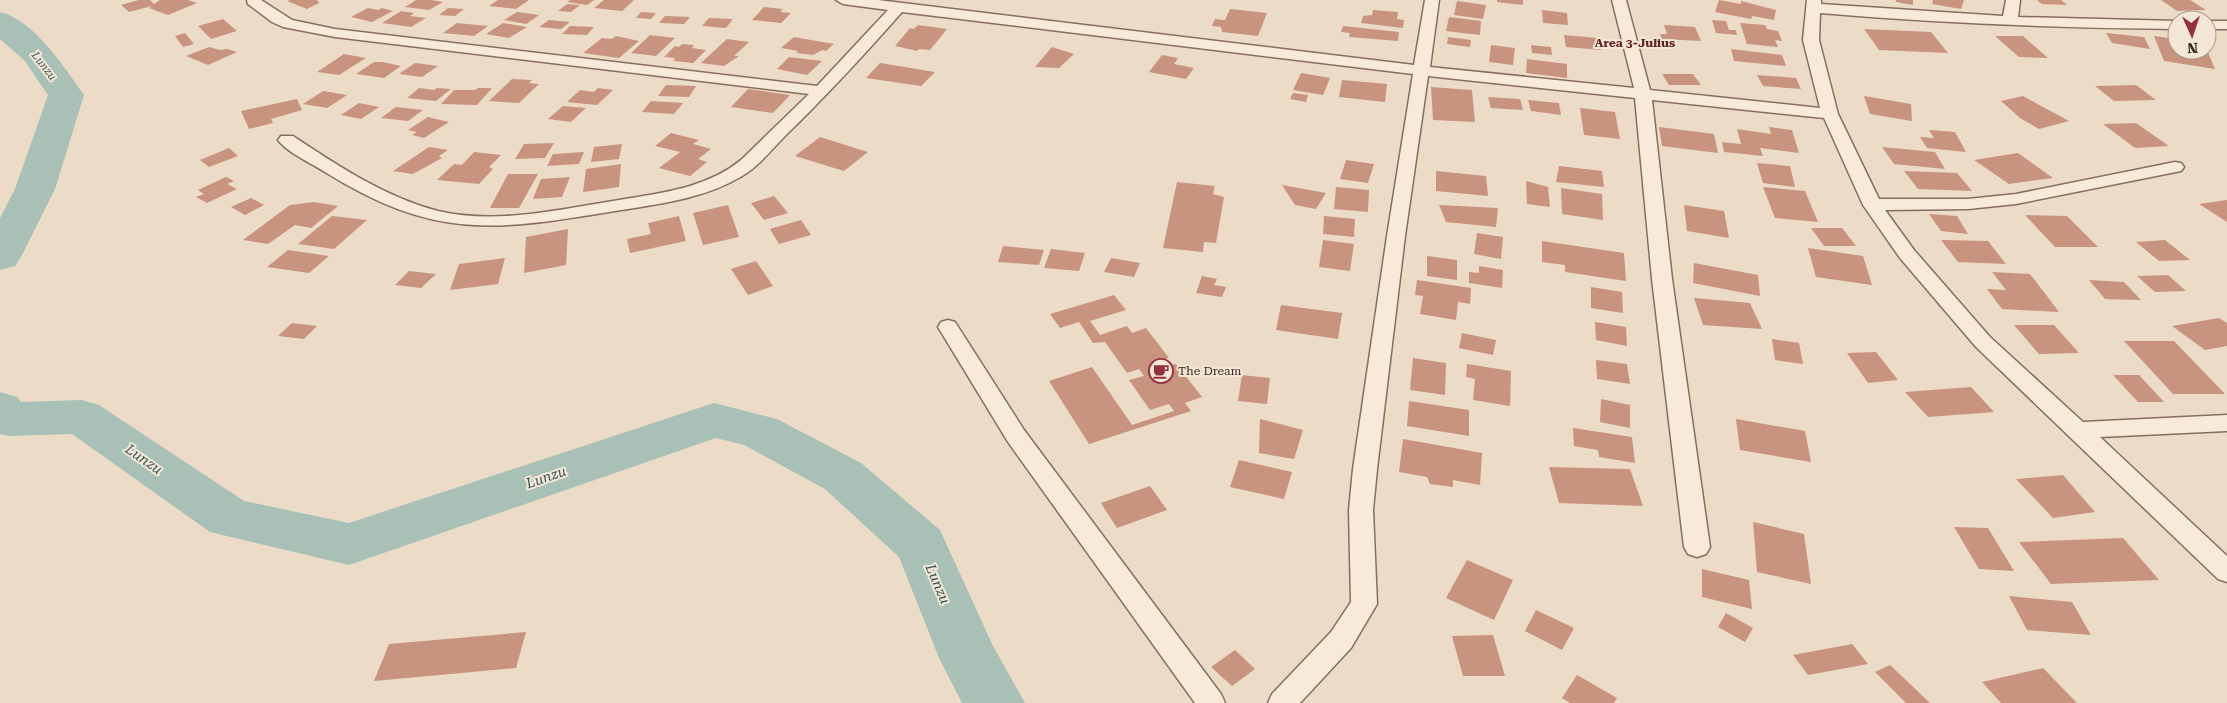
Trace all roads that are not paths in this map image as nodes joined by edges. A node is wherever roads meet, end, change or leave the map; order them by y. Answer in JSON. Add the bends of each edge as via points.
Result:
{"nodes":[{"id":1,"x":843,"y":0,"type":"edge"},
{"id":2,"x":1432,"y":0,"type":"edge"},
{"id":3,"x":1620,"y":0,"type":"edge"},
{"id":4,"x":2013,"y":0,"type":"edge"},
{"id":5,"x":253,"y":1,"type":"edge"},
{"id":6,"x":1814,"y":4,"type":"edge"},
{"id":7,"x":898,"y":7,"type":"junction"},
{"id":8,"x":2010,"y":21,"type":"junction"},
{"id":9,"x":2167,"y":25,"type":"edge"},
{"id":10,"x":1423,"y":71,"type":"junction"},
{"id":11,"x":823,"y":91,"type":"junction"},
{"id":12,"x":1643,"y":94,"type":"junction"},
{"id":13,"x":1830,"y":114,"type":"junction"},
{"id":14,"x":288,"y":140,"type":"dead end"},
{"id":15,"x":2175,"y":168,"type":"dead end"},
{"id":16,"x":1872,"y":205,"type":"junction"},
{"id":17,"x":948,"y":328,"type":"dead end"},
{"id":18,"x":2227,"y":423,"type":"edge"},
{"id":19,"x":2078,"y":430,"type":"junction"},
{"id":20,"x":1697,"y":547,"type":"dead end"},
{"id":21,"x":2227,"y":572,"type":"edge"},
{"id":22,"x":1211,"y":703,"type":"edge"},
{"id":23,"x":1282,"y":703,"type":"edge"}],
"edges":[{"from":1,"to":7,"type":"street"},
{"from":2,"to":10,"type":"street"},
{"from":3,"to":12,"type":"street"},
{"from":4,"to":8,"type":"street"},
{"from":5,"to":11,"type":"street","via":[[288,24],[335,33]]},
{"from":6,"to":8,"type":"street","via":[[1899,16]]},
{"from":6,"to":13,"type":"street","via":[[1811,40]]},
{"from":7,"to":10,"type":"street"},
{"from":7,"to":11,"type":"street"},
{"from":8,"to":9,"type":"street"},
{"from":10,"to":12,"type":"street"},
{"from":10,"to":23,"type":"street","via":[[1396,236],[1365,469],[1361,510],[1364,604],[1341,640]]},
{"from":11,"to":14,"type":"street","via":[[739,171],[715,183],[672,196],[534,218],[466,220],[413,210],[341,174]]},
{"from":12,"to":13,"type":"street"},
{"from":12,"to":20,"type":"street","via":[[1662,279]]},
{"from":13,"to":16,"type":"street"},
{"from":15,"to":16,"type":"street","via":[[2016,199],[1968,204]]},
{"from":16,"to":19,"type":"street","via":[[1907,254],[1976,336]]},
{"from":17,"to":22,"type":"street","via":[[1016,436]]},
{"from":18,"to":19,"type":"street"},
{"from":19,"to":21,"type":"street"}]}
